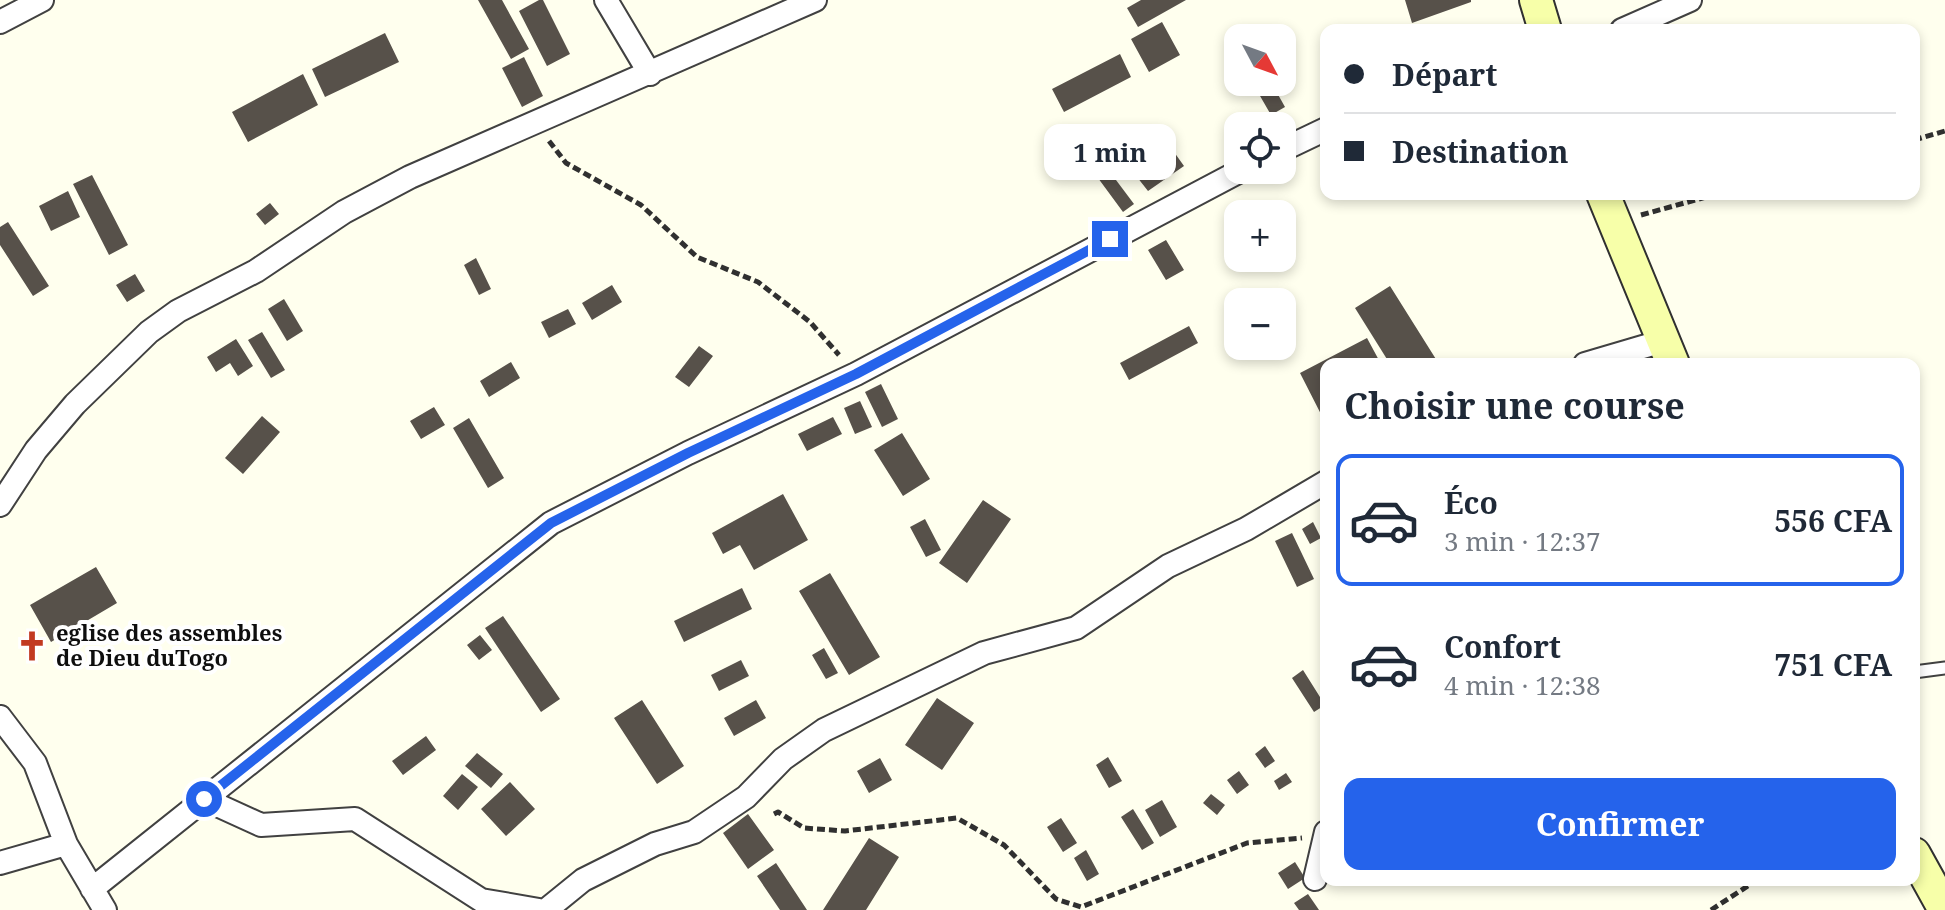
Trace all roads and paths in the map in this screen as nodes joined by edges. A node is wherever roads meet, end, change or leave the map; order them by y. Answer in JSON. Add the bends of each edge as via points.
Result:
{"nodes":[{"id":1,"x":42,"y":0,"type":"edge"},
{"id":2,"x":606,"y":0,"type":"edge"},
{"id":3,"x":815,"y":0,"type":"edge"},
{"id":4,"x":1536,"y":0,"type":"edge"},
{"id":5,"x":1690,"y":0,"type":"edge"},
{"id":6,"x":0,"y":22,"type":"edge"},
{"id":7,"x":1543,"y":24,"type":"edge"},
{"id":8,"x":1636,"y":24,"type":"edge"},
{"id":9,"x":650,"y":74,"type":"junction"},
{"id":10,"x":535,"y":124,"type":"junction"},
{"id":11,"x":1945,"y":131,"type":"edge"},
{"id":12,"x":1320,"y":132,"type":"edge"},
{"id":13,"x":1920,"y":138,"type":"edge"},
{"id":14,"x":1296,"y":143,"type":"edge"},
{"id":15,"x":1224,"y":180,"type":"edge"},
{"id":16,"x":1670,"y":200,"type":"edge"},
{"id":17,"x":1608,"y":208,"type":"edge"},
{"id":18,"x":1668,"y":353,"type":"edge"},
{"id":19,"x":1630,"y":358,"type":"edge"},
{"id":20,"x":856,"y":374,"type":"junction"},
{"id":21,"x":1320,"y":486,"type":"edge"},
{"id":22,"x":0,"y":505,"type":"edge"},
{"id":23,"x":1945,"y":668,"type":"edge"},
{"id":24,"x":1920,"y":671,"type":"edge"},
{"id":25,"x":0,"y":717,"type":"edge"},
{"id":26,"x":204,"y":799,"type":"junction"},
{"id":27,"x":774,"y":814,"type":"dead end"},
{"id":28,"x":1320,"y":834,"type":"edge"},
{"id":29,"x":66,"y":844,"type":"junction"},
{"id":30,"x":1320,"y":854,"type":"edge"},
{"id":31,"x":0,"y":863,"type":"edge"},
{"id":32,"x":1920,"y":865,"type":"edge"},
{"id":33,"x":1315,"y":879,"type":"dead end"},
{"id":34,"x":1748,"y":886,"type":"edge"},
{"id":35,"x":92,"y":889,"type":"junction"},
{"id":36,"x":105,"y":910,"type":"edge"},
{"id":37,"x":539,"y":910,"type":"edge"},
{"id":38,"x":546,"y":910,"type":"edge"},
{"id":39,"x":1711,"y":910,"type":"edge"},
{"id":40,"x":1945,"y":910,"type":"edge"}],
"edges":[{"from":1,"to":6,"type":"street"},
{"from":2,"to":9,"type":"street"},
{"from":3,"to":9,"type":"street"},
{"from":4,"to":7,"type":"main road"},
{"from":5,"to":8,"type":"street"},
{"from":9,"to":10,"type":"street"},
{"from":10,"to":20,"type":"path","via":[[566,163],[641,205],[697,257],[758,282],[810,322]]},
{"from":10,"to":22,"type":"street","via":[[410,177],[344,212],[256,271],[178,311],[75,404]]},
{"from":11,"to":13,"type":"path"},
{"from":12,"to":14,"type":"street"},
{"from":15,"to":20,"type":"street"},
{"from":16,"to":17,"type":"path"},
{"from":17,"to":18,"type":"main road"},
{"from":18,"to":19,"type":"street"},
{"from":20,"to":26,"type":"street","via":[[551,523]]},
{"from":21,"to":38,"type":"street","via":[[1168,566],[1076,628],[984,653],[824,730],[783,759],[746,797],[694,832],[655,844],[583,880]]},
{"from":23,"to":24,"type":"lane"},
{"from":25,"to":29,"type":"street","via":[[35,763]]},
{"from":26,"to":35,"type":"street"},
{"from":26,"to":37,"type":"street","via":[[261,825],[355,819],[481,900]]},
{"from":27,"to":28,"type":"path","via":[[804,828],[845,831],[957,818],[1004,845],[1056,899],[1081,907],[1247,843]]},
{"from":29,"to":31,"type":"street"},
{"from":29,"to":35,"type":"street"},
{"from":30,"to":33,"type":"street"},
{"from":32,"to":40,"type":"main road"},
{"from":34,"to":39,"type":"path"},
{"from":35,"to":36,"type":"street"}]}
